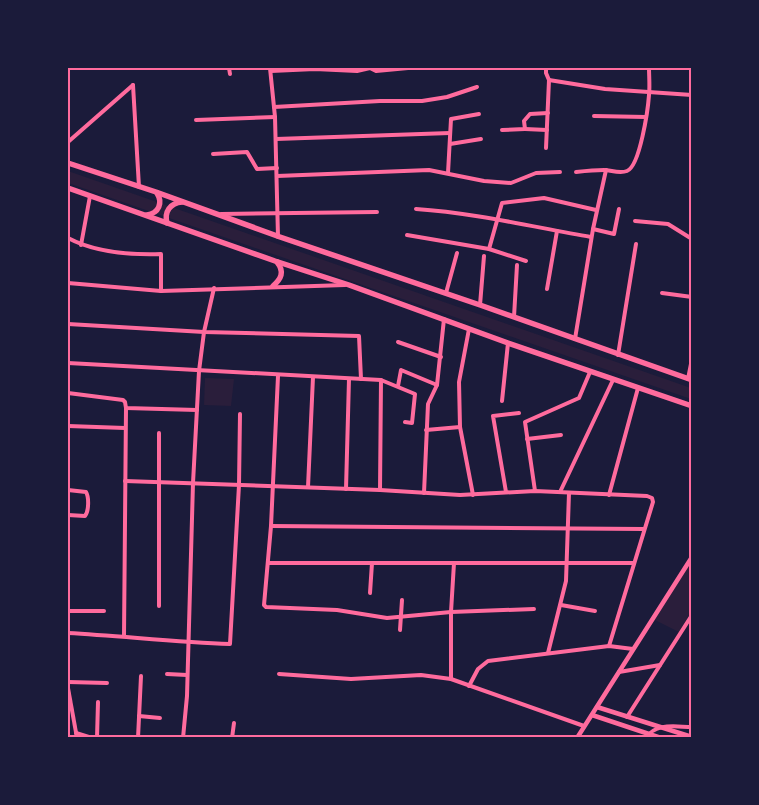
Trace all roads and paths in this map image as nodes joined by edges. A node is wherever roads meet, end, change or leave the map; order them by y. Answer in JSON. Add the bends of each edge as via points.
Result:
{"nodes":[{"id":1,"x":229,"y":68,"type":"edge"},
{"id":2,"x":315,"y":68,"type":"edge"},
{"id":3,"x":408,"y":68,"type":"edge"},
{"id":4,"x":546,"y":68,"type":"edge"},
{"id":5,"x":649,"y":68,"type":"edge"},
{"id":6,"x":270,"y":69,"type":"edge"},
{"id":7,"x":357,"y":69,"type":"edge"},
{"id":8,"x":230,"y":74,"type":"dead end"},
{"id":9,"x":549,"y":80,"type":"junction"},
{"id":10,"x":477,"y":87,"type":"dead end"},
{"id":11,"x":650,"y":93,"type":"junction"},
{"id":12,"x":692,"y":95,"type":"edge"},
{"id":13,"x":274,"y":107,"type":"junction"},
{"id":14,"x":548,"y":113,"type":"junction"},
{"id":15,"x":479,"y":114,"type":"dead end"},
{"id":16,"x":594,"y":116,"type":"dead end"},
{"id":17,"x":275,"y":117,"type":"junction"},
{"id":18,"x":646,"y":117,"type":"junction"},
{"id":19,"x":196,"y":120,"type":"dead end"},
{"id":20,"x":525,"y":129,"type":"junction"},
{"id":21,"x":502,"y":130,"type":"dead end"},
{"id":22,"x":547,"y":130,"type":"junction"},
{"id":23,"x":450,"y":133,"type":"junction"},
{"id":24,"x":276,"y":139,"type":"junction"},
{"id":25,"x":481,"y":139,"type":"dead end"},
{"id":26,"x":68,"y":142,"type":"edge"},
{"id":27,"x":450,"y":144,"type":"junction"},
{"id":28,"x":546,"y":148,"type":"dead end"},
{"id":29,"x":213,"y":154,"type":"dead end"},
{"id":30,"x":68,"y":163,"type":"edge"},
{"id":31,"x":277,"y":168,"type":"junction"},
{"id":32,"x":606,"y":170,"type":"junction"},
{"id":33,"x":560,"y":172,"type":"dead end"},
{"id":34,"x":576,"y":172,"type":"dead end"},
{"id":35,"x":448,"y":173,"type":"junction"},
{"id":36,"x":277,"y":176,"type":"junction"},
{"id":37,"x":139,"y":187,"type":"junction"},
{"id":38,"x":68,"y":188,"type":"edge"},
{"id":39,"x":156,"y":192,"type":"junction"},
{"id":40,"x":90,"y":196,"type":"junction"},
{"id":41,"x":184,"y":203,"type":"junction"},
{"id":42,"x":416,"y":209,"type":"dead end"},
{"id":43,"x":619,"y":209,"type":"dead end"},
{"id":44,"x":596,"y":210,"type":"junction"},
{"id":45,"x":377,"y":212,"type":"dead end"},
{"id":46,"x":278,"y":213,"type":"junction"},
{"id":47,"x":219,"y":214,"type":"junction"},
{"id":48,"x":145,"y":216,"type":"junction"},
{"id":49,"x":498,"y":220,"type":"junction"},
{"id":50,"x":635,"y":221,"type":"dead end"},
{"id":51,"x":168,"y":223,"type":"junction"},
{"id":52,"x":593,"y":229,"type":"junction"},
{"id":53,"x":557,"y":231,"type":"junction"},
{"id":54,"x":407,"y":235,"type":"dead end"},
{"id":55,"x":278,"y":237,"type":"junction"},
{"id":56,"x":591,"y":237,"type":"junction"},
{"id":57,"x":68,"y":238,"type":"edge"},
{"id":58,"x":692,"y":239,"type":"edge"},
{"id":59,"x":636,"y":244,"type":"dead end"},
{"id":60,"x":81,"y":245,"type":"junction"},
{"id":61,"x":489,"y":249,"type":"junction"},
{"id":62,"x":457,"y":253,"type":"dead end"},
{"id":63,"x":484,"y":256,"type":"dead end"},
{"id":64,"x":275,"y":261,"type":"junction"},
{"id":65,"x":526,"y":261,"type":"dead end"},
{"id":66,"x":516,"y":265,"type":"dead end"},
{"id":67,"x":68,"y":284,"type":"edge"},
{"id":68,"x":349,"y":285,"type":"junction"},
{"id":69,"x":273,"y":286,"type":"junction"},
{"id":70,"x":214,"y":288,"type":"junction"},
{"id":71,"x":547,"y":289,"type":"dead end"},
{"id":72,"x":161,"y":291,"type":"junction"},
{"id":73,"x":446,"y":293,"type":"junction"},
{"id":74,"x":662,"y":293,"type":"dead end"},
{"id":75,"x":692,"y":296,"type":"edge"},
{"id":76,"x":480,"y":305,"type":"junction"},
{"id":77,"x":514,"y":317,"type":"junction"},
{"id":78,"x":444,"y":320,"type":"junction"},
{"id":79,"x":68,"y":324,"type":"edge"},
{"id":80,"x":469,"y":329,"type":"junction"},
{"id":81,"x":204,"y":332,"type":"junction"},
{"id":82,"x":575,"y":339,"type":"junction"},
{"id":83,"x":398,"y":342,"type":"dead end"},
{"id":84,"x":508,"y":343,"type":"junction"},
{"id":85,"x":618,"y":355,"type":"junction"},
{"id":86,"x":441,"y":357,"type":"junction"},
{"id":87,"x":692,"y":359,"type":"edge"},
{"id":88,"x":68,"y":363,"type":"edge"},
{"id":89,"x":200,"y":371,"type":"junction"},
{"id":90,"x":590,"y":372,"type":"junction"},
{"id":91,"x":278,"y":376,"type":"junction"},
{"id":92,"x":313,"y":377,"type":"junction"},
{"id":93,"x":349,"y":379,"type":"junction"},
{"id":94,"x":690,"y":379,"type":"edge"},
{"id":95,"x":361,"y":380,"type":"junction"},
{"id":96,"x":381,"y":380,"type":"junction"},
{"id":97,"x":613,"y":380,"type":"junction"},
{"id":98,"x":437,"y":385,"type":"junction"},
{"id":99,"x":398,"y":386,"type":"junction"},
{"id":100,"x":638,"y":388,"type":"junction"},
{"id":101,"x":68,"y":392,"type":"edge"},
{"id":102,"x":502,"y":400,"type":"dead end"},
{"id":103,"x":692,"y":406,"type":"edge"},
{"id":104,"x":126,"y":408,"type":"junction"},
{"id":105,"x":197,"y":410,"type":"junction"},
{"id":106,"x":518,"y":413,"type":"dead end"},
{"id":107,"x":240,"y":414,"type":"dead end"},
{"id":108,"x":405,"y":422,"type":"dead end"},
{"id":109,"x":68,"y":426,"type":"edge"},
{"id":110,"x":460,"y":427,"type":"junction"},
{"id":111,"x":124,"y":428,"type":"junction"},
{"id":112,"x":426,"y":430,"type":"junction"},
{"id":113,"x":159,"y":433,"type":"dead end"},
{"id":114,"x":561,"y":435,"type":"dead end"},
{"id":115,"x":527,"y":439,"type":"junction"},
{"id":116,"x":125,"y":481,"type":"junction"},
{"id":117,"x":158,"y":482,"type":"junction"},
{"id":118,"x":193,"y":483,"type":"junction"},
{"id":119,"x":239,"y":485,"type":"junction"},
{"id":120,"x":272,"y":486,"type":"junction"},
{"id":121,"x":308,"y":487,"type":"junction"},
{"id":122,"x":346,"y":489,"type":"junction"},
{"id":123,"x":68,"y":490,"type":"edge"},
{"id":124,"x":380,"y":490,"type":"junction"},
{"id":125,"x":535,"y":491,"type":"junction"},
{"id":126,"x":506,"y":492,"type":"junction"},
{"id":127,"x":560,"y":492,"type":"junction"},
{"id":128,"x":424,"y":493,"type":"junction"},
{"id":129,"x":569,"y":493,"type":"junction"},
{"id":130,"x":472,"y":494,"type":"junction"},
{"id":131,"x":609,"y":495,"type":"junction"},
{"id":132,"x":68,"y":516,"type":"edge"},
{"id":133,"x":272,"y":526,"type":"junction"},
{"id":134,"x":568,"y":528,"type":"junction"},
{"id":135,"x":644,"y":529,"type":"junction"},
{"id":136,"x":692,"y":558,"type":"edge"},
{"id":137,"x":567,"y":562,"type":"junction"},
{"id":138,"x":268,"y":563,"type":"junction"},
{"id":139,"x":372,"y":563,"type":"junction"},
{"id":140,"x":454,"y":563,"type":"junction"},
{"id":141,"x":634,"y":563,"type":"junction"},
{"id":142,"x":370,"y":593,"type":"dead end"},
{"id":143,"x":402,"y":600,"type":"dead end"},
{"id":144,"x":561,"y":605,"type":"junction"},
{"id":145,"x":158,"y":606,"type":"dead end"},
{"id":146,"x":534,"y":609,"type":"dead end"},
{"id":147,"x":68,"y":611,"type":"edge"},
{"id":148,"x":104,"y":611,"type":"dead end"},
{"id":149,"x":595,"y":611,"type":"dead end"},
{"id":150,"x":451,"y":612,"type":"junction"},
{"id":151,"x":692,"y":615,"type":"edge"},
{"id":152,"x":401,"y":618,"type":"junction"},
{"id":153,"x":400,"y":630,"type":"dead end"},
{"id":154,"x":68,"y":632,"type":"edge"},
{"id":155,"x":124,"y":636,"type":"junction"},
{"id":156,"x":189,"y":642,"type":"junction"},
{"id":157,"x":609,"y":646,"type":"junction"},
{"id":158,"x":633,"y":649,"type":"junction"},
{"id":159,"x":548,"y":653,"type":"junction"},
{"id":160,"x":660,"y":665,"type":"junction"},
{"id":161,"x":619,"y":672,"type":"junction"},
{"id":162,"x":167,"y":674,"type":"dead end"},
{"id":163,"x":279,"y":674,"type":"dead end"},
{"id":164,"x":187,"y":675,"type":"junction"},
{"id":165,"x":141,"y":676,"type":"dead end"},
{"id":166,"x":451,"y":679,"type":"junction"},
{"id":167,"x":68,"y":682,"type":"edge"},
{"id":168,"x":106,"y":683,"type":"dead end"},
{"id":169,"x":469,"y":686,"type":"junction"},
{"id":170,"x":68,"y":688,"type":"edge"},
{"id":171,"x":98,"y":702,"type":"dead end"},
{"id":172,"x":597,"y":707,"type":"junction"},
{"id":173,"x":592,"y":715,"type":"junction"},
{"id":174,"x":139,"y":716,"type":"junction"},
{"id":175,"x":627,"y":717,"type":"junction"},
{"id":176,"x":160,"y":718,"type":"dead end"},
{"id":177,"x":234,"y":723,"type":"dead end"},
{"id":178,"x":584,"y":726,"type":"junction"},
{"id":179,"x":659,"y":726,"type":"junction"},
{"id":180,"x":692,"y":728,"type":"edge"},
{"id":181,"x":76,"y":735,"type":"edge"},
{"id":182,"x":647,"y":735,"type":"edge"},
{"id":183,"x":692,"y":737,"type":"edge"},
{"id":184,"x":92,"y":738,"type":"edge"},
{"id":185,"x":97,"y":738,"type":"edge"},
{"id":186,"x":138,"y":738,"type":"edge"},
{"id":187,"x":183,"y":738,"type":"edge"},
{"id":188,"x":232,"y":738,"type":"edge"},
{"id":189,"x":577,"y":738,"type":"edge"},
{"id":190,"x":661,"y":738,"type":"edge"}],
"edges":[{"from":1,"to":8,"type":"street"},
{"from":2,"to":6,"type":"street"},
{"from":2,"to":7,"type":"street"},
{"from":3,"to":7,"type":"street"},
{"from":4,"to":9,"type":"street"},
{"from":5,"to":11,"type":"street"},
{"from":6,"to":13,"type":"street"},
{"from":9,"to":11,"type":"street"},
{"from":9,"to":14,"type":"street"},
{"from":10,"to":13,"type":"street","via":[[422,101]]},
{"from":11,"to":12,"type":"street"},
{"from":11,"to":18,"type":"street"},
{"from":13,"to":17,"type":"street"},
{"from":14,"to":20,"type":"street","via":[[530,114],[524,121]]},
{"from":14,"to":22,"type":"street"},
{"from":15,"to":23,"type":"street","via":[[451,119]]},
{"from":16,"to":18,"type":"street"},
{"from":17,"to":19,"type":"street"},
{"from":17,"to":24,"type":"street"},
{"from":18,"to":32,"type":"street","via":[[631,169],[626,172]]},
{"from":20,"to":21,"type":"street"},
{"from":20,"to":22,"type":"street"},
{"from":22,"to":28,"type":"street"},
{"from":23,"to":24,"type":"street"},
{"from":23,"to":27,"type":"street"},
{"from":24,"to":31,"type":"street"},
{"from":25,"to":27,"type":"street"},
{"from":26,"to":37,"type":"street","via":[[133,85]]},
{"from":27,"to":35,"type":"street"},
{"from":29,"to":31,"type":"street","via":[[247,152],[256,170]]},
{"from":30,"to":37,"type":"main road"},
{"from":31,"to":36,"type":"street"},
{"from":32,"to":34,"type":"street"},
{"from":32,"to":44,"type":"street"},
{"from":33,"to":35,"type":"street","via":[[536,173],[511,183]]},
{"from":35,"to":36,"type":"street","via":[[428,170]]},
{"from":36,"to":46,"type":"street"},
{"from":37,"to":39,"type":"main road"},
{"from":38,"to":40,"type":"main road"},
{"from":39,"to":41,"type":"main road"},
{"from":39,"to":48,"type":"main road","via":[[159,207],[152,215]]},
{"from":40,"to":48,"type":"main road"},
{"from":40,"to":60,"type":"street"},
{"from":41,"to":47,"type":"main road"},
{"from":41,"to":51,"type":"main road","via":[[169,208]]},
{"from":42,"to":49,"type":"street"},
{"from":43,"to":52,"type":"street","via":[[614,234]]},
{"from":44,"to":49,"type":"street","via":[[544,198],[502,203]]},
{"from":44,"to":52,"type":"street"},
{"from":45,"to":46,"type":"street"},
{"from":46,"to":47,"type":"street"},
{"from":46,"to":55,"type":"street"},
{"from":47,"to":55,"type":"main road"},
{"from":48,"to":51,"type":"main road"},
{"from":49,"to":53,"type":"street"},
{"from":49,"to":61,"type":"street"},
{"from":50,"to":58,"type":"street","via":[[668,224]]},
{"from":51,"to":64,"type":"main road"},
{"from":52,"to":56,"type":"street"},
{"from":53,"to":56,"type":"street"},
{"from":53,"to":71,"type":"street"},
{"from":54,"to":61,"type":"street"},
{"from":55,"to":73,"type":"main road"},
{"from":56,"to":82,"type":"street"},
{"from":57,"to":60,"type":"street"},
{"from":59,"to":85,"type":"street"},
{"from":60,"to":72,"type":"street","via":[[131,255],[161,254]]},
{"from":61,"to":65,"type":"street"},
{"from":62,"to":73,"type":"street"},
{"from":63,"to":76,"type":"street"},
{"from":64,"to":68,"type":"main road"},
{"from":64,"to":69,"type":"main road","via":[[282,276]]},
{"from":66,"to":77,"type":"street"},
{"from":67,"to":72,"type":"street"},
{"from":68,"to":69,"type":"street"},
{"from":68,"to":78,"type":"main road"},
{"from":69,"to":70,"type":"street"},
{"from":70,"to":72,"type":"street"},
{"from":70,"to":81,"type":"street"},
{"from":73,"to":76,"type":"main road"},
{"from":74,"to":75,"type":"street"},
{"from":76,"to":77,"type":"main road"},
{"from":77,"to":82,"type":"main road"},
{"from":78,"to":80,"type":"main road"},
{"from":78,"to":86,"type":"street"},
{"from":79,"to":81,"type":"street"},
{"from":80,"to":84,"type":"main road"},
{"from":80,"to":110,"type":"street","via":[[459,382]]},
{"from":81,"to":89,"type":"street"},
{"from":81,"to":95,"type":"street","via":[[358,336]]},
{"from":82,"to":85,"type":"main road"},
{"from":83,"to":86,"type":"street"},
{"from":84,"to":90,"type":"main road"},
{"from":84,"to":102,"type":"street"},
{"from":85,"to":94,"type":"main road"},
{"from":86,"to":98,"type":"street"},
{"from":87,"to":94,"type":"street"},
{"from":88,"to":89,"type":"street"},
{"from":89,"to":91,"type":"street"},
{"from":89,"to":105,"type":"street"},
{"from":90,"to":97,"type":"main road"},
{"from":90,"to":115,"type":"street","via":[[579,398],[525,422]]},
{"from":91,"to":92,"type":"street"},
{"from":91,"to":120,"type":"street"},
{"from":92,"to":93,"type":"street"},
{"from":92,"to":121,"type":"street"},
{"from":93,"to":95,"type":"street"},
{"from":93,"to":122,"type":"street"},
{"from":95,"to":96,"type":"street"},
{"from":96,"to":99,"type":"street"},
{"from":96,"to":124,"type":"street"},
{"from":97,"to":100,"type":"main road"},
{"from":97,"to":127,"type":"street"},
{"from":98,"to":99,"type":"street","via":[[401,370]]},
{"from":98,"to":112,"type":"street","via":[[428,404]]},
{"from":99,"to":108,"type":"street","via":[[415,394],[412,423]]},
{"from":100,"to":103,"type":"main road"},
{"from":100,"to":131,"type":"street"},
{"from":101,"to":104,"type":"street","via":[[123,400]]},
{"from":104,"to":105,"type":"street"},
{"from":104,"to":111,"type":"street"},
{"from":105,"to":118,"type":"street"},
{"from":106,"to":126,"type":"street","via":[[493,416]]},
{"from":107,"to":119,"type":"street"},
{"from":109,"to":111,"type":"street"},
{"from":110,"to":112,"type":"street"},
{"from":110,"to":130,"type":"street"},
{"from":111,"to":116,"type":"street"},
{"from":112,"to":128,"type":"street"},
{"from":113,"to":117,"type":"street"},
{"from":114,"to":115,"type":"street"},
{"from":115,"to":125,"type":"street"},
{"from":116,"to":117,"type":"street"},
{"from":116,"to":155,"type":"street"},
{"from":117,"to":118,"type":"street"},
{"from":117,"to":145,"type":"street"},
{"from":118,"to":119,"type":"street"},
{"from":118,"to":156,"type":"street"},
{"from":119,"to":120,"type":"street"},
{"from":119,"to":156,"type":"street","via":[[230,644]]},
{"from":120,"to":121,"type":"street"},
{"from":120,"to":133,"type":"street"},
{"from":121,"to":122,"type":"street"},
{"from":122,"to":124,"type":"street"},
{"from":123,"to":132,"type":"street","via":[[83,491],[88,495],[87,514]]},
{"from":124,"to":128,"type":"street"},
{"from":125,"to":126,"type":"street"},
{"from":125,"to":127,"type":"street"},
{"from":126,"to":130,"type":"street"},
{"from":127,"to":129,"type":"street"},
{"from":128,"to":130,"type":"street"},
{"from":129,"to":131,"type":"street"},
{"from":129,"to":134,"type":"street"},
{"from":131,"to":135,"type":"street","via":[[652,498]]},
{"from":133,"to":134,"type":"street"},
{"from":133,"to":138,"type":"street"},
{"from":134,"to":135,"type":"street"},
{"from":134,"to":137,"type":"street"},
{"from":135,"to":141,"type":"street"},
{"from":136,"to":158,"type":"street"},
{"from":137,"to":140,"type":"street"},
{"from":137,"to":141,"type":"street"},
{"from":137,"to":144,"type":"street"},
{"from":138,"to":139,"type":"street"},
{"from":138,"to":152,"type":"street","via":[[264,605],[269,609],[337,610]]},
{"from":139,"to":140,"type":"street"},
{"from":139,"to":142,"type":"street"},
{"from":140,"to":150,"type":"street"},
{"from":141,"to":157,"type":"street"},
{"from":143,"to":152,"type":"street"},
{"from":144,"to":149,"type":"street"},
{"from":144,"to":159,"type":"street"},
{"from":146,"to":150,"type":"street"},
{"from":147,"to":148,"type":"street"},
{"from":150,"to":152,"type":"street"},
{"from":150,"to":166,"type":"street"},
{"from":151,"to":160,"type":"street"},
{"from":152,"to":153,"type":"street"},
{"from":154,"to":155,"type":"street"},
{"from":155,"to":156,"type":"street"},
{"from":156,"to":164,"type":"street"},
{"from":157,"to":158,"type":"street"},
{"from":157,"to":159,"type":"street"},
{"from":158,"to":161,"type":"street"},
{"from":159,"to":169,"type":"street","via":[[488,661],[478,669]]},
{"from":160,"to":161,"type":"street"},
{"from":160,"to":175,"type":"street"},
{"from":161,"to":172,"type":"street"},
{"from":162,"to":164,"type":"street"},
{"from":163,"to":166,"type":"street","via":[[351,678],[421,675]]},
{"from":164,"to":187,"type":"street"},
{"from":165,"to":174,"type":"street"},
{"from":166,"to":169,"type":"street"},
{"from":167,"to":168,"type":"street"},
{"from":169,"to":178,"type":"street"},
{"from":170,"to":181,"type":"street"},
{"from":171,"to":185,"type":"street"},
{"from":172,"to":173,"type":"street"},
{"from":172,"to":175,"type":"street"},
{"from":173,"to":178,"type":"street"},
{"from":173,"to":182,"type":"street"},
{"from":174,"to":176,"type":"street"},
{"from":174,"to":186,"type":"street"},
{"from":175,"to":179,"type":"street"},
{"from":177,"to":188,"type":"street"},
{"from":178,"to":189,"type":"street"},
{"from":179,"to":180,"type":"street"},
{"from":179,"to":182,"type":"street"},
{"from":179,"to":183,"type":"street"},
{"from":181,"to":184,"type":"street"},
{"from":182,"to":190,"type":"street"}]}
